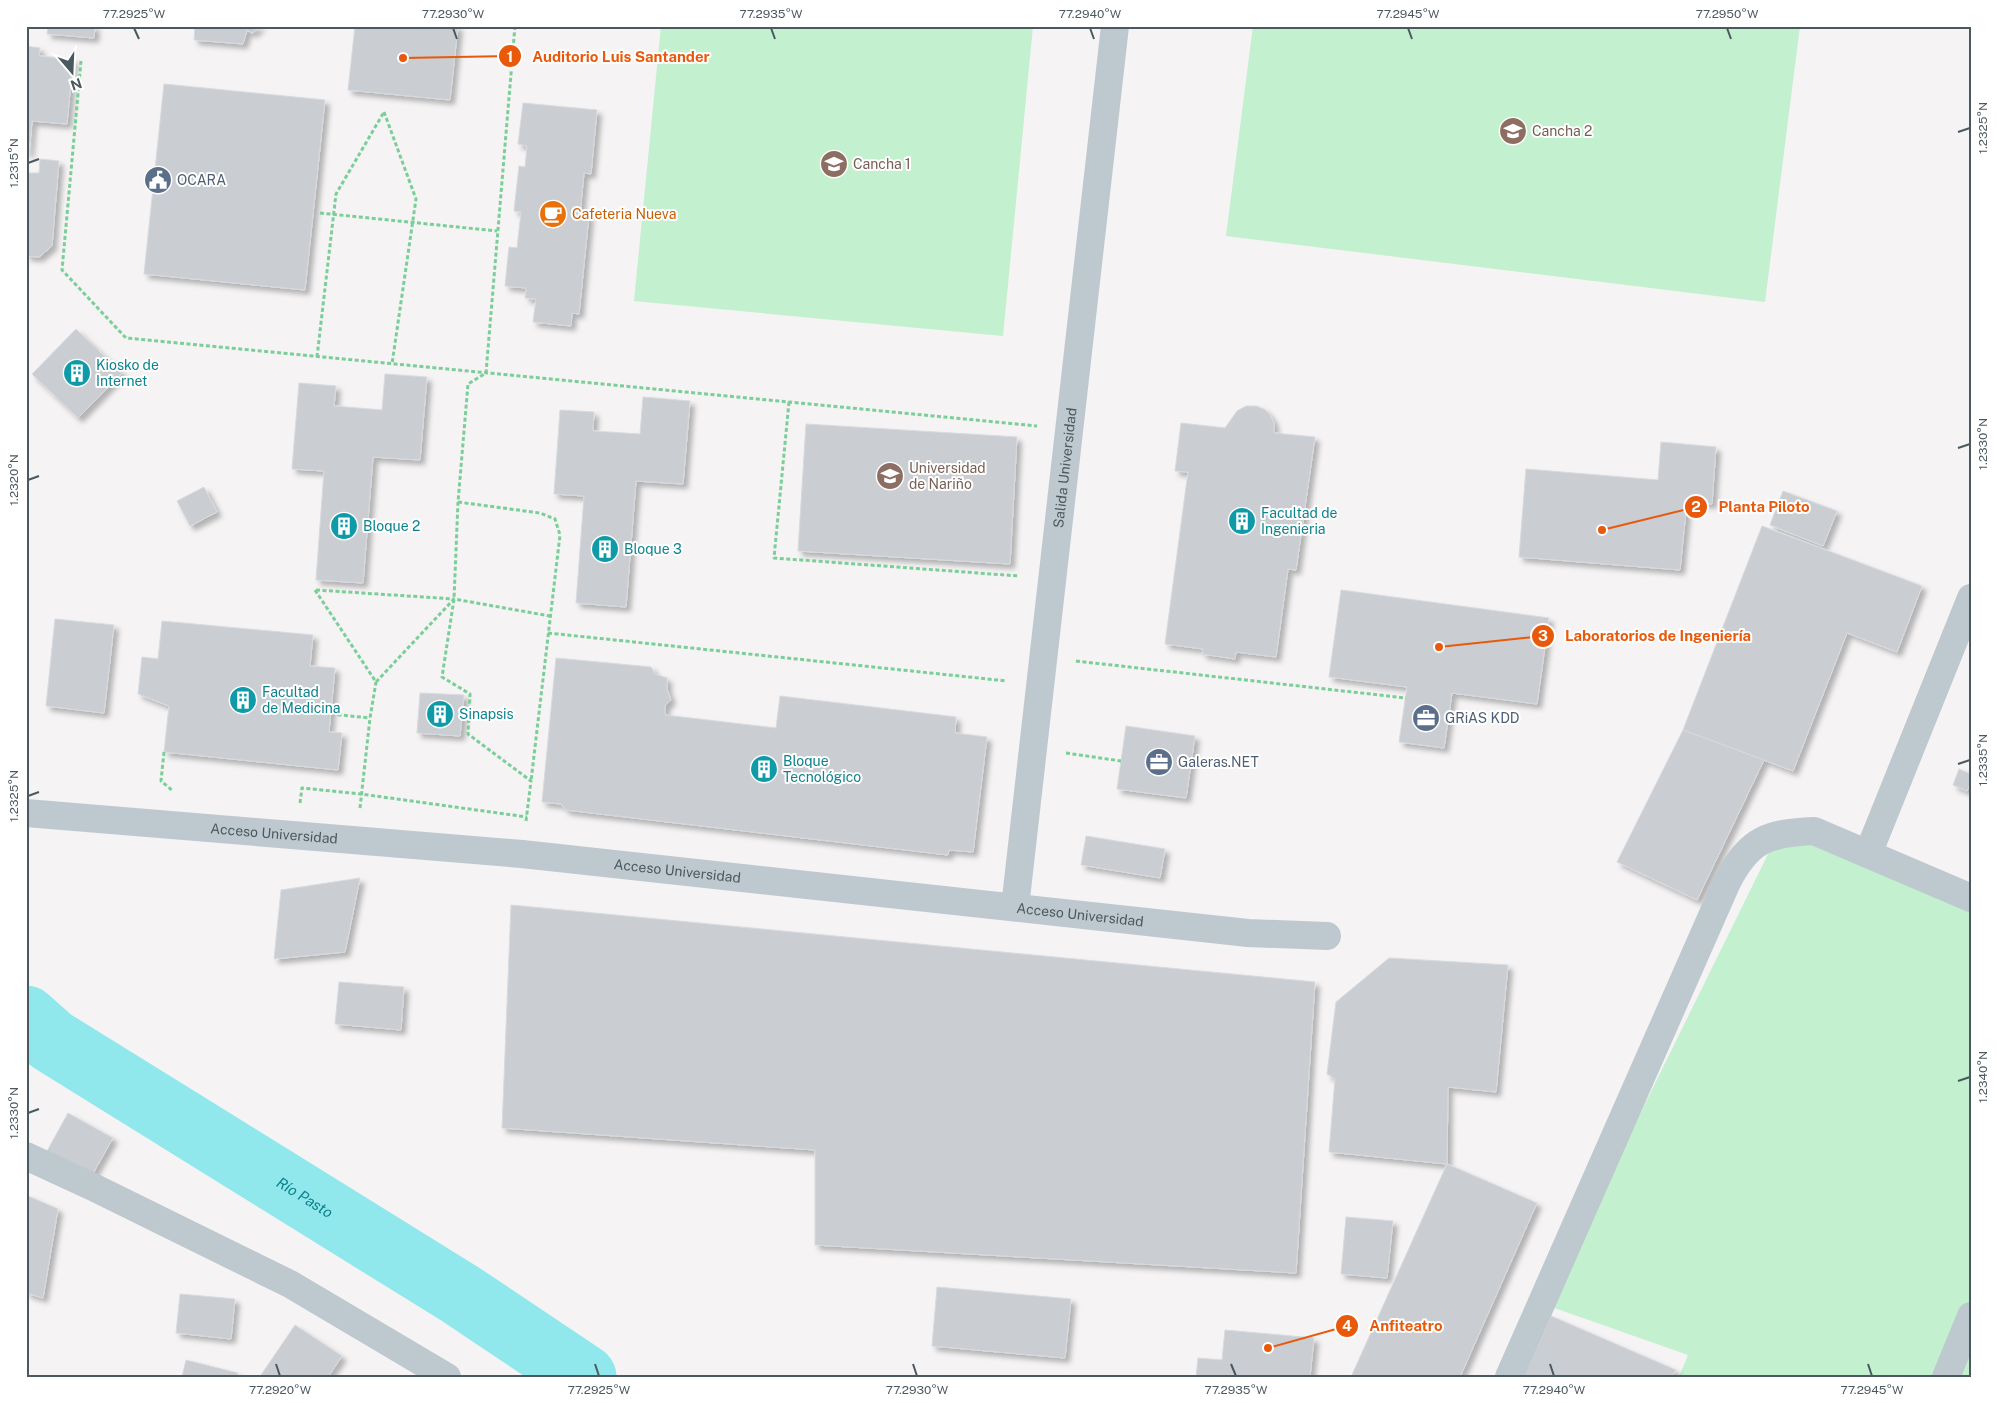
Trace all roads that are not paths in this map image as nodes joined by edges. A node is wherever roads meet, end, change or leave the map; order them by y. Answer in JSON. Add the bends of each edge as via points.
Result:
{"nodes":[{"id":1,"x":1115,"y":26,"type":"edge"},
{"id":2,"x":1971,"y":598,"type":"edge"},
{"id":3,"x":26,"y":813,"type":"edge"},
{"id":4,"x":1868,"y":854,"type":"junction"},
{"id":5,"x":1971,"y":898,"type":"edge"},
{"id":6,"x":1015,"y":907,"type":"junction"},
{"id":7,"x":1327,"y":936,"type":"dead end"},
{"id":8,"x":26,"y":1156,"type":"edge"},
{"id":9,"x":1971,"y":1316,"type":"edge"},
{"id":10,"x":447,"y":1377,"type":"edge"},
{"id":11,"x":1510,"y":1377,"type":"edge"},
{"id":12,"x":1946,"y":1377,"type":"edge"}],
"edges":[{"from":1,"to":6,"type":"street","name":"Salida Universidad"},
{"from":2,"to":4,"type":"street"},
{"from":3,"to":6,"type":"street","name":"Acceso Universidad","via":[[522,854]]},
{"from":4,"to":5,"type":"street"},
{"from":4,"to":11,"type":"street","via":[[1814,832],[1792,832],[1771,836],[1752,847],[1737,862]]},
{"from":6,"to":7,"type":"street","name":"Acceso Universidad","via":[[1248,933]]},
{"from":8,"to":10,"type":"street","via":[[290,1284]]},
{"from":9,"to":12,"type":"street"}]}
